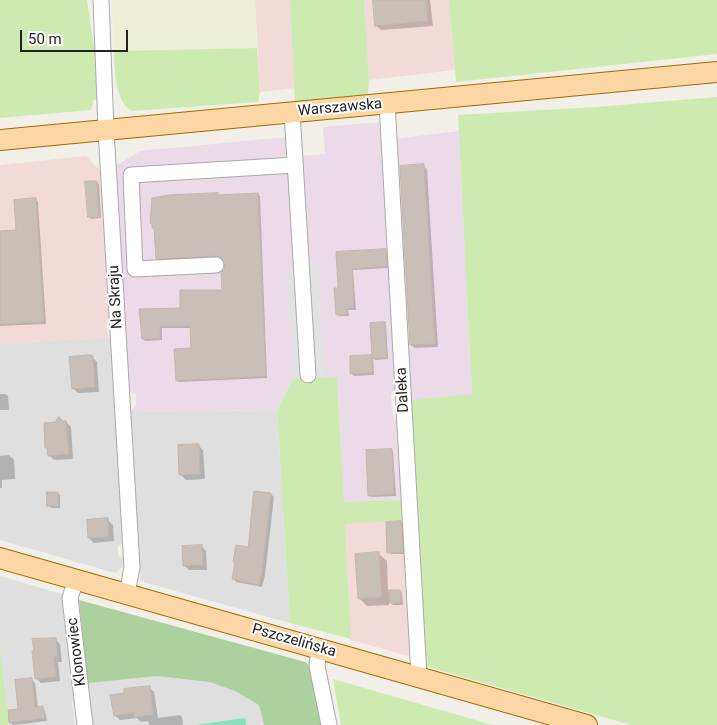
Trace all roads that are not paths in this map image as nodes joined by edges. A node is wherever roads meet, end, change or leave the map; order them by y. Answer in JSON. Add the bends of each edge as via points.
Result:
{"nodes":[{"id":1,"x":101,"y":0,"type":"edge"},
{"id":2,"x":717,"y":72,"type":"edge"},
{"id":3,"x":387,"y":103,"type":"junction"},
{"id":4,"x":292,"y":112,"type":"junction"},
{"id":5,"x":106,"y":130,"type":"junction"},
{"id":6,"x":0,"y":140,"type":"edge"},
{"id":7,"x":295,"y":165,"type":"junction"},
{"id":8,"x":216,"y":265,"type":"dead end"},
{"id":9,"x":308,"y":375,"type":"dead end"},
{"id":10,"x":0,"y":558,"type":"edge"},
{"id":11,"x":76,"y":579,"type":"junction"},
{"id":12,"x":127,"y":594,"type":"junction"},
{"id":13,"x":319,"y":648,"type":"junction"},
{"id":14,"x":419,"y":676,"type":"junction"},
{"id":15,"x":85,"y":725,"type":"edge"},
{"id":16,"x":329,"y":725,"type":"edge"},
{"id":17,"x":587,"y":725,"type":"edge"}],
"edges":[{"from":1,"to":5,"type":"street","name":"Na Skraju"},
{"from":2,"to":3,"type":"main road","name":"Warszawska"},
{"from":3,"to":4,"type":"main road","name":"Warszawska"},
{"from":3,"to":14,"type":"street","name":"Daleka"},
{"from":4,"to":5,"type":"main road","name":"Warszawska"},
{"from":4,"to":7,"type":"street"},
{"from":5,"to":6,"type":"main road","name":"Warszawska"},
{"from":5,"to":12,"type":"street","name":"Na Skraju","via":[[132,567]]},
{"from":7,"to":8,"type":"street","via":[[131,175],[135,269]]},
{"from":7,"to":9,"type":"street"},
{"from":10,"to":11,"type":"main road","name":"Pszczelińska"},
{"from":11,"to":12,"type":"main road","name":"Pszczelińska"},
{"from":11,"to":15,"type":"street","name":"Klonowiec","via":[[70,598]]},
{"from":12,"to":13,"type":"main road","name":"Pszczelińska"},
{"from":13,"to":14,"type":"main road","name":"Pszczelińska"},
{"from":13,"to":16,"type":"street","via":[[317,666]]},
{"from":14,"to":17,"type":"main road","name":"Pszczelińska"}]}
